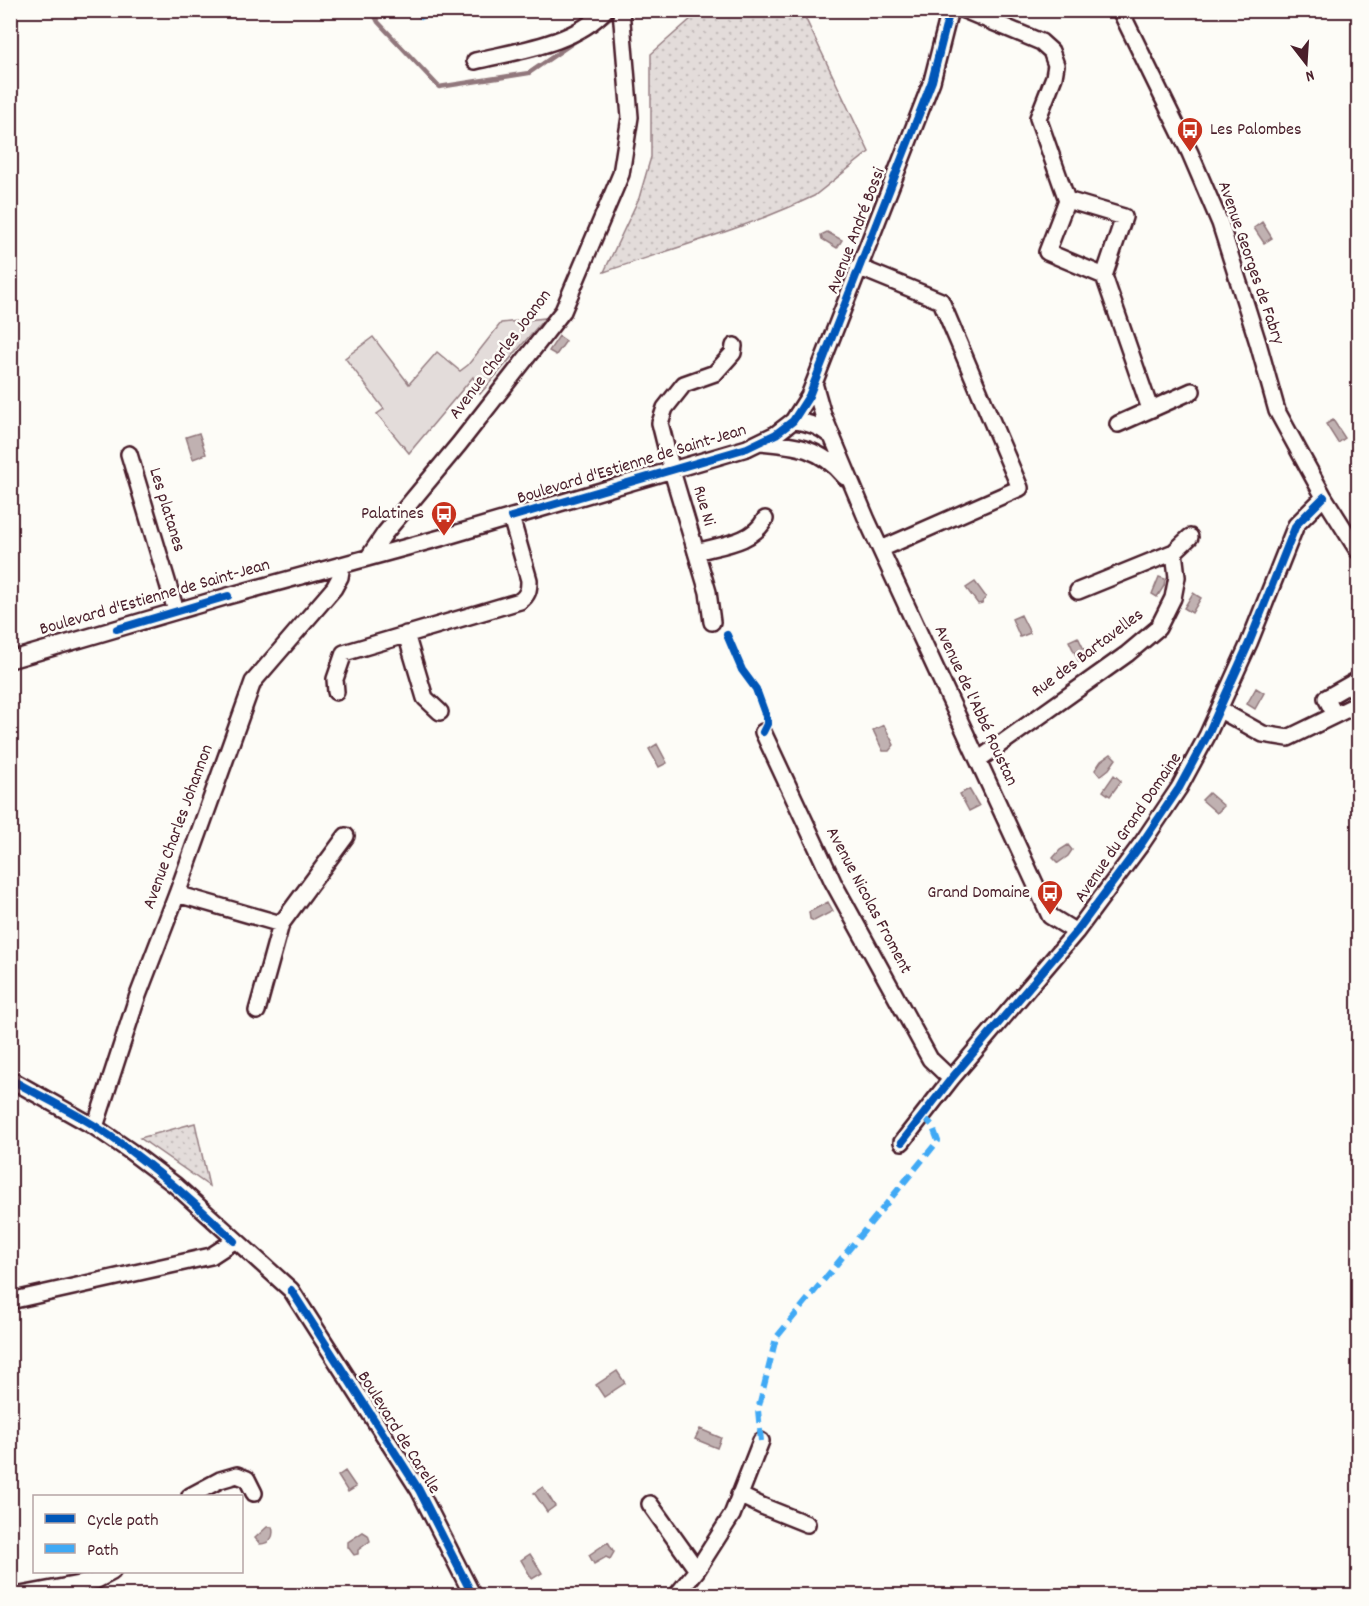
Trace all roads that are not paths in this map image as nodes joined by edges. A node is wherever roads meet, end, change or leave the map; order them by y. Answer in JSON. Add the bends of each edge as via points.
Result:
{"nodes":[{"id":1,"x":605,"y":10,"type":"edge"},
{"id":2,"x":621,"y":10,"type":"edge"},
{"id":3,"x":950,"y":10,"type":"edge"},
{"id":4,"x":964,"y":10,"type":"edge"},
{"id":5,"x":1120,"y":10,"type":"edge"},
{"id":6,"x":475,"y":61,"type":"dead end"},
{"id":7,"x":1067,"y":200,"type":"junction"},
{"id":8,"x":858,"y":267,"type":"junction"},
{"id":9,"x":1104,"y":276,"type":"junction"},
{"id":10,"x":734,"y":346,"type":"dead end"},
{"id":11,"x":814,"y":383,"type":"junction"},
{"id":12,"x":1192,"y":391,"type":"dead end"},
{"id":13,"x":1150,"y":410,"type":"junction"},
{"id":14,"x":793,"y":421,"type":"junction"},
{"id":15,"x":1118,"y":424,"type":"dead end"},
{"id":16,"x":832,"y":436,"type":"junction"},
{"id":17,"x":760,"y":442,"type":"junction"},
{"id":18,"x":805,"y":448,"type":"junction"},
{"id":19,"x":129,"y":454,"type":"dead end"},
{"id":20,"x":672,"y":471,"type":"junction"},
{"id":21,"x":851,"y":484,"type":"junction"},
{"id":22,"x":1324,"y":497,"type":"junction"},
{"id":23,"x":511,"y":517,"type":"junction"},
{"id":24,"x":765,"y":519,"type":"dead end"},
{"id":25,"x":1190,"y":537,"type":"dead end"},
{"id":26,"x":881,"y":549,"type":"junction"},
{"id":27,"x":1359,"y":551,"type":"edge"},
{"id":28,"x":696,"y":552,"type":"junction"},
{"id":29,"x":1174,"y":552,"type":"junction"},
{"id":30,"x":368,"y":558,"type":"junction"},
{"id":31,"x":342,"y":565,"type":"junction"},
{"id":32,"x":1078,"y":591,"type":"dead end"},
{"id":33,"x":176,"y":611,"type":"junction"},
{"id":34,"x":712,"y":622,"type":"dead end"},
{"id":35,"x":406,"y":634,"type":"junction"},
{"id":36,"x":10,"y":660,"type":"edge"},
{"id":37,"x":1359,"y":687,"type":"edge"},
{"id":38,"x":336,"y":693,"type":"dead end"},
{"id":39,"x":1359,"y":704,"type":"edge"},
{"id":40,"x":1220,"y":710,"type":"junction"},
{"id":41,"x":440,"y":712,"type":"dead end"},
{"id":42,"x":1335,"y":716,"type":"junction"},
{"id":43,"x":763,"y":732,"type":"dead end"},
{"id":44,"x":978,"y":760,"type":"junction"},
{"id":45,"x":346,"y":836,"type":"dead end"},
{"id":46,"x":177,"y":894,"type":"junction"},
{"id":47,"x":281,"y":924,"type":"junction"},
{"id":48,"x":1076,"y":932,"type":"junction"},
{"id":49,"x":257,"y":1011,"type":"dead end"},
{"id":50,"x":10,"y":1079,"type":"edge"},
{"id":51,"x":951,"y":1079,"type":"junction"},
{"id":52,"x":95,"y":1127,"type":"junction"},
{"id":53,"x":902,"y":1142,"type":"dead end"},
{"id":54,"x":234,"y":1241,"type":"junction"},
{"id":55,"x":10,"y":1301,"type":"edge"},
{"id":56,"x":761,"y":1441,"type":"dead end"},
{"id":57,"x":254,"y":1493,"type":"dead end"},
{"id":58,"x":194,"y":1495,"type":"edge"},
{"id":59,"x":739,"y":1495,"type":"junction"},
{"id":60,"x":650,"y":1504,"type":"dead end"},
{"id":61,"x":807,"y":1524,"type":"dead end"},
{"id":62,"x":697,"y":1570,"type":"junction"},
{"id":63,"x":110,"y":1573,"type":"edge"},
{"id":64,"x":15,"y":1596,"type":"edge"},
{"id":65,"x":473,"y":1596,"type":"edge"},
{"id":66,"x":676,"y":1596,"type":"edge"}],
"edges":[{"from":1,"to":6,"type":"street","via":[[563,39]]},
{"from":2,"to":30,"type":"street","name":"Avenue Charles Joanon","via":[[630,117],[621,174],[563,311]]},
{"from":3,"to":8,"type":"street","name":"Avenue André Bossi","via":[[932,81]]},
{"from":4,"to":7,"type":"street","via":[[1041,42],[1051,51],[1056,65],[1054,77],[1038,118]]},
{"from":5,"to":22,"type":"street","name":"Avenue Georges de Fabry","via":[[1220,223],[1277,411]]},
{"from":7,"to":9,"type":"street","via":[[1047,252]]},
{"from":7,"to":9,"type":"street","via":[[1124,217]]},
{"from":8,"to":11,"type":"street","name":"Avenue André Bossi"},
{"from":8,"to":26,"type":"street","via":[[941,301],[1020,488]]},
{"from":9,"to":13,"type":"street"},
{"from":10,"to":20,"type":"street","name":"Rue Ni","via":[[733,353],[715,373],[684,384],[665,408],[660,423]]},
{"from":11,"to":14,"type":"street","name":"Avenue André Bossi"},
{"from":11,"to":16,"type":"street","name":"Avenue de l'Abbé Roustan"},
{"from":12,"to":13,"type":"street"},
{"from":13,"to":15,"type":"street"},
{"from":14,"to":16,"type":"street","via":[[816,425]]},
{"from":14,"to":17,"type":"street","name":"Avenue André Bossi"},
{"from":14,"to":18,"type":"street"},
{"from":16,"to":21,"type":"street","name":"Avenue de l'Abbé Roustan"},
{"from":17,"to":18,"type":"street","name":"Avenue de l'Abbé Roustan"},
{"from":17,"to":20,"type":"street","name":"Boulevard d'Estienne de Saint-Jean"},
{"from":18,"to":21,"type":"street","name":"Avenue de l'Abbé Roustan","via":[[837,467]]},
{"from":19,"to":33,"type":"street","name":"Les platanes"},
{"from":20,"to":23,"type":"street","name":"Boulevard d'Estienne de Saint-Jean"},
{"from":20,"to":28,"type":"street","name":"Rue Ni"},
{"from":21,"to":26,"type":"street","name":"Avenue de l'Abbé Roustan"},
{"from":22,"to":27,"type":"street","name":"Avenue Georges de Fabry"},
{"from":22,"to":40,"type":"street","name":"Avenue du Grand Domaine","via":[[1296,525]]},
{"from":23,"to":30,"type":"street","name":"Boulevard d'Estienne de Saint-Jean"},
{"from":23,"to":35,"type":"street","via":[[528,580],[527,596]]},
{"from":24,"to":28,"type":"street","name":"Rue Ni","via":[[750,537]]},
{"from":25,"to":29,"type":"street"},
{"from":26,"to":44,"type":"street","name":"Avenue de l'Abbé Roustan"},
{"from":28,"to":34,"type":"street","name":"Rue Ni"},
{"from":29,"to":32,"type":"street"},
{"from":29,"to":44,"type":"street","name":"Rue des Bartavelles","via":[[1177,577],[1173,598],[1158,628]]},
{"from":30,"to":31,"type":"street","name":"Boulevard d'Estienne de Saint-Jean"},
{"from":31,"to":33,"type":"street","name":"Boulevard d'Estienne de Saint-Jean"},
{"from":31,"to":46,"type":"street","name":"Avenue Charles Johannon","via":[[334,588],[253,682]]},
{"from":33,"to":36,"type":"street","name":"Boulevard d'Estienne de Saint-Jean"},
{"from":35,"to":38,"type":"street","via":[[344,653],[335,679]]},
{"from":35,"to":41,"type":"street","via":[[425,698]]},
{"from":37,"to":42,"type":"street","via":[[1356,681],[1326,698]]},
{"from":39,"to":42,"type":"street"},
{"from":40,"to":42,"type":"street","via":[[1263,734],[1288,738]]},
{"from":40,"to":48,"type":"street","name":"Avenue du Grand Domaine","via":[[1179,788]]},
{"from":43,"to":51,"type":"street","name":"Avenue Nicolas Froment","via":[[833,882],[930,1059]]},
{"from":44,"to":48,"type":"street","name":"Avenue de l'Abbé Roustan","via":[[1050,916]]},
{"from":45,"to":47,"type":"street"},
{"from":46,"to":47,"type":"street"},
{"from":46,"to":52,"type":"street","name":"Avenue Charles Johannon","via":[[137,998]]},
{"from":47,"to":49,"type":"street"},
{"from":48,"to":51,"type":"street","name":"Avenue du Grand Domaine"},
{"from":50,"to":52,"type":"street","name":"Boulevard de Carelle"},
{"from":51,"to":53,"type":"street","name":"Avenue du Grand Domaine"},
{"from":52,"to":54,"type":"street","name":"Boulevard de Carelle","via":[[175,1185]]},
{"from":54,"to":55,"type":"street","via":[[211,1256]]},
{"from":54,"to":65,"type":"street","name":"Boulevard de Carelle","via":[[291,1290],[419,1490]]},
{"from":56,"to":59,"type":"street"},
{"from":57,"to":58,"type":"street","via":[[247,1479],[237,1475]]},
{"from":59,"to":61,"type":"street"},
{"from":59,"to":62,"type":"street","via":[[732,1515]]},
{"from":60,"to":62,"type":"street"},
{"from":62,"to":66,"type":"street"},
{"from":63,"to":64,"type":"street","via":[[95,1581]]}]}
